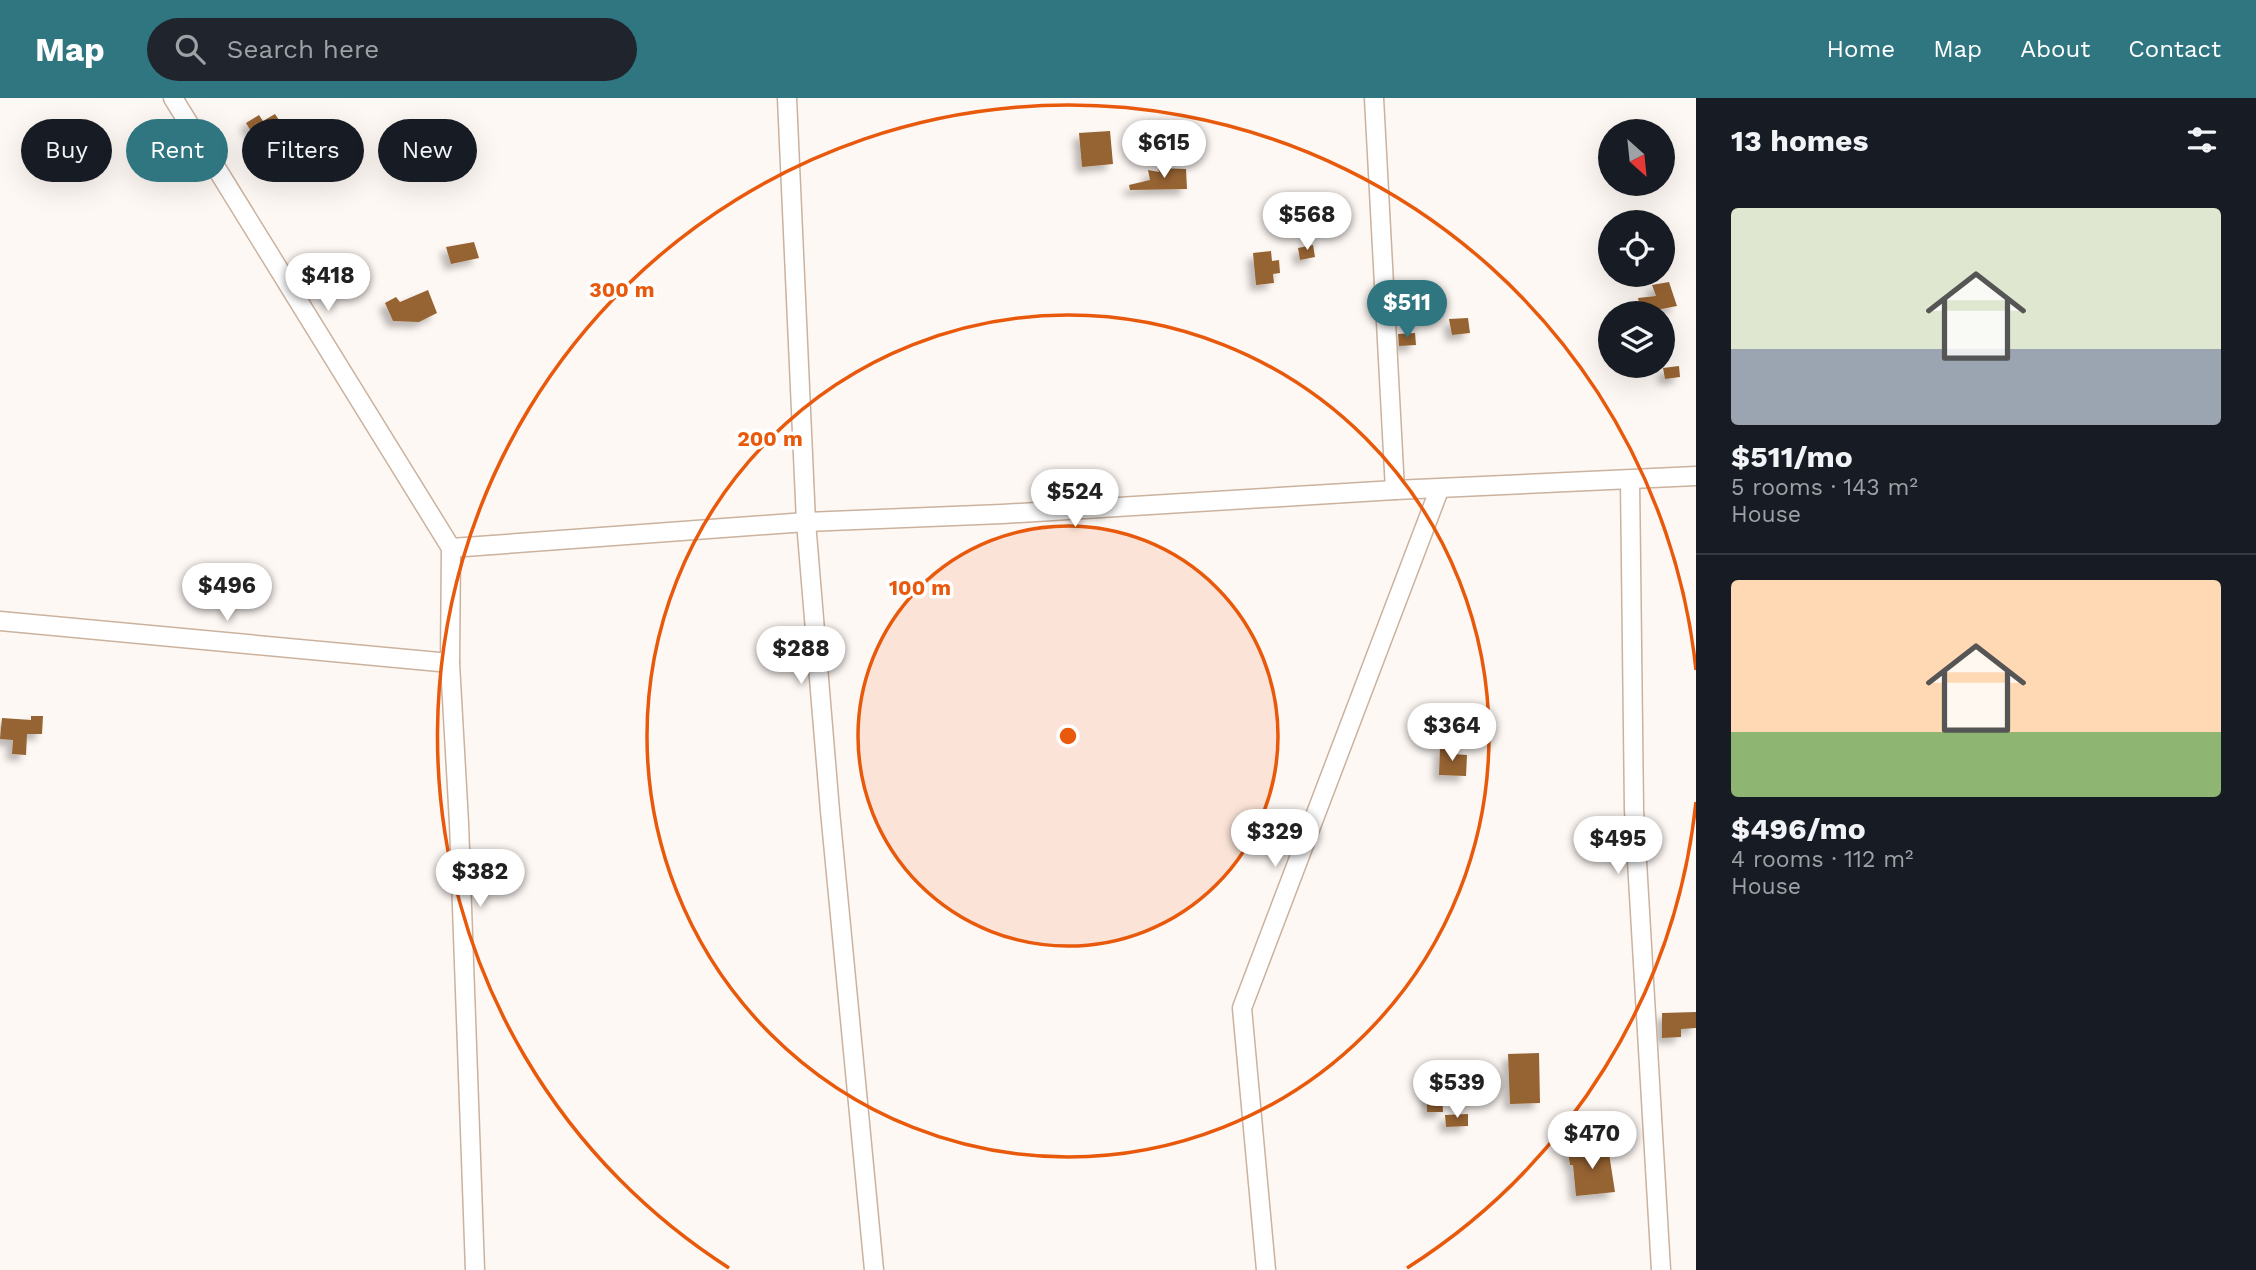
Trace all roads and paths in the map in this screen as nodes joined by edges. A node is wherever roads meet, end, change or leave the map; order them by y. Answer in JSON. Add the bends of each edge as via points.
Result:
{"nodes":[{"id":1,"x":173,"y":98,"type":"edge"},
{"id":2,"x":787,"y":98,"type":"edge"},
{"id":3,"x":1374,"y":98,"type":"edge"},
{"id":4,"x":1696,"y":476,"type":"edge"},
{"id":5,"x":1630,"y":480,"type":"junction"},
{"id":6,"x":1395,"y":490,"type":"junction"},
{"id":7,"x":1439,"y":490,"type":"junction"},
{"id":8,"x":806,"y":522,"type":"junction"},
{"id":9,"x":451,"y":548,"type":"junction"},
{"id":10,"x":0,"y":621,"type":"edge"},
{"id":11,"x":450,"y":663,"type":"junction"},
{"id":12,"x":475,"y":1270,"type":"edge"},
{"id":13,"x":874,"y":1270,"type":"edge"},
{"id":14,"x":1266,"y":1270,"type":"edge"},
{"id":15,"x":1661,"y":1270,"type":"edge"}],
"edges":[{"from":1,"to":9,"type":"street"},
{"from":2,"to":8,"type":"street"},
{"from":3,"to":6,"type":"street"},
{"from":4,"to":5,"type":"street"},
{"from":5,"to":7,"type":"street"},
{"from":5,"to":15,"type":"street","via":[[1634,810]]},
{"from":6,"to":7,"type":"street"},
{"from":6,"to":8,"type":"street"},
{"from":7,"to":14,"type":"street","via":[[1242,1008]]},
{"from":8,"to":9,"type":"street"},
{"from":8,"to":13,"type":"street"},
{"from":9,"to":11,"type":"street"},
{"from":10,"to":11,"type":"street"},
{"from":11,"to":12,"type":"street"}]}
